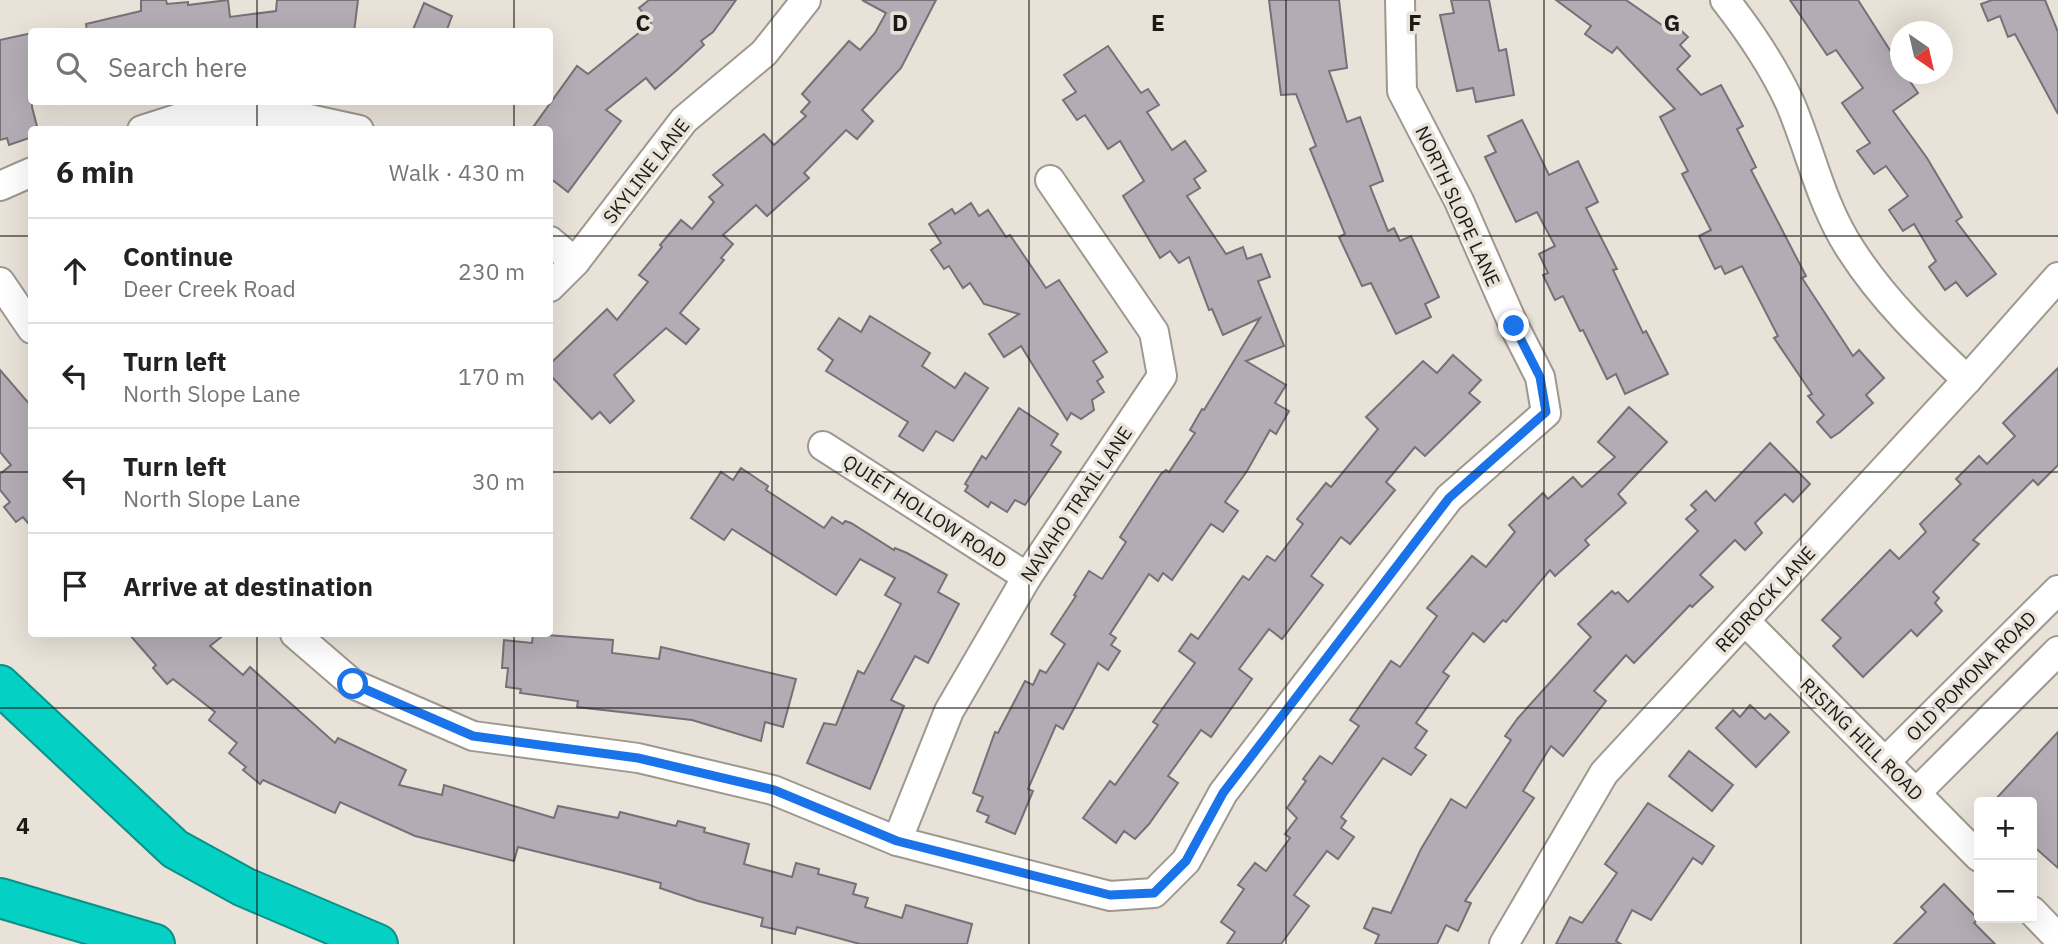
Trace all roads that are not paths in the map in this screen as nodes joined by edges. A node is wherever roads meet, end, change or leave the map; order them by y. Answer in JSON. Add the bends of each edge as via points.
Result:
{"nodes":[{"id":1,"x":806,"y":0,"type":"edge"},
{"id":2,"x":1400,"y":0,"type":"edge"},
{"id":3,"x":1725,"y":0,"type":"edge"},
{"id":4,"x":154,"y":126,"type":"edge"},
{"id":5,"x":341,"y":126,"type":"edge"},
{"id":6,"x":28,"y":174,"type":"edge"},
{"id":7,"x":1050,"y":180,"type":"dead end"},
{"id":8,"x":0,"y":186,"type":"edge"},
{"id":9,"x":553,"y":244,"type":"edge"},
{"id":10,"x":575,"y":262,"type":"junction"},
{"id":11,"x":2058,"y":277,"type":"edge"},
{"id":12,"x":0,"y":282,"type":"edge"},
{"id":13,"x":553,"y":284,"type":"edge"},
{"id":14,"x":28,"y":323,"type":"edge"},
{"id":15,"x":1968,"y":380,"type":"junction"},
{"id":16,"x":823,"y":446,"type":"dead end"},
{"id":17,"x":1027,"y":577,"type":"junction"},
{"id":18,"x":2058,"y":590,"type":"edge"},
{"id":19,"x":1745,"y":621,"type":"junction"},
{"id":20,"x":298,"y":637,"type":"edge"},
{"id":21,"x":2058,"y":651,"type":"edge"},
{"id":22,"x":0,"y":685,"type":"edge"},
{"id":23,"x":1885,"y":762,"type":"junction"},
{"id":24,"x":1916,"y":793,"type":"junction"},
{"id":25,"x":897,"y":841,"type":"junction"},
{"id":26,"x":1974,"y":852,"type":"edge"},
{"id":27,"x":5,"y":899,"type":"edge"},
{"id":28,"x":2037,"y":916,"type":"edge"},
{"id":29,"x":2058,"y":937,"type":"edge"},
{"id":30,"x":155,"y":944,"type":"edge"},
{"id":31,"x":378,"y":944,"type":"edge"},
{"id":32,"x":1504,"y":944,"type":"edge"}],
"edges":[{"from":1,"to":10,"type":"street","name":"SKYLINE LANE","via":[[764,53],[684,120]]},
{"from":2,"to":25,"type":"street","name":"NORTH SLOPE LANE","via":[[1402,91],[1459,201],[1540,377],[1546,412],[1449,498],[1223,793],[1186,861],[1154,893],[1110,895]]},
{"from":3,"to":15,"type":"street","via":[[1753,36],[1790,103],[1820,191],[1850,250],[1907,323]]},
{"from":4,"to":5,"type":"street","via":[[192,114],[277,112]]},
{"from":6,"to":8,"type":"street"},
{"from":7,"to":17,"type":"street","name":"NAVAHO TRAIL LANE","via":[[1154,332],[1162,376]]},
{"from":9,"to":10,"type":"street"},
{"from":10,"to":13,"type":"street","name":"SKYLINE LANE"},
{"from":11,"to":15,"type":"street","name":"REDROCK LANE"},
{"from":12,"to":14,"type":"street"},
{"from":15,"to":19,"type":"street","name":"REDROCK LANE"},
{"from":16,"to":17,"type":"street","name":"QUIET HOLLOW ROAD"},
{"from":17,"to":25,"type":"street","name":"NAVAHO TRAIL LANE","via":[[949,711]]},
{"from":18,"to":23,"type":"street","name":"OLD POMONA ROAD"},
{"from":19,"to":23,"type":"street","name":"RISING HILL ROAD"},
{"from":19,"to":32,"type":"street","name":"REDROCK LANE","via":[[1604,773]]},
{"from":20,"to":25,"type":"street","via":[[353,684],[473,736],[638,758],[774,790]]},
{"from":21,"to":24,"type":"street"},
{"from":22,"to":31,"type":"highway","via":[[175,849],[244,887]]},
{"from":23,"to":24,"type":"street","name":"RISING HILL ROAD"},
{"from":24,"to":26,"type":"street","name":"RISING HILL ROAD"},
{"from":27,"to":30,"type":"highway"},
{"from":28,"to":29,"type":"street"}]}
